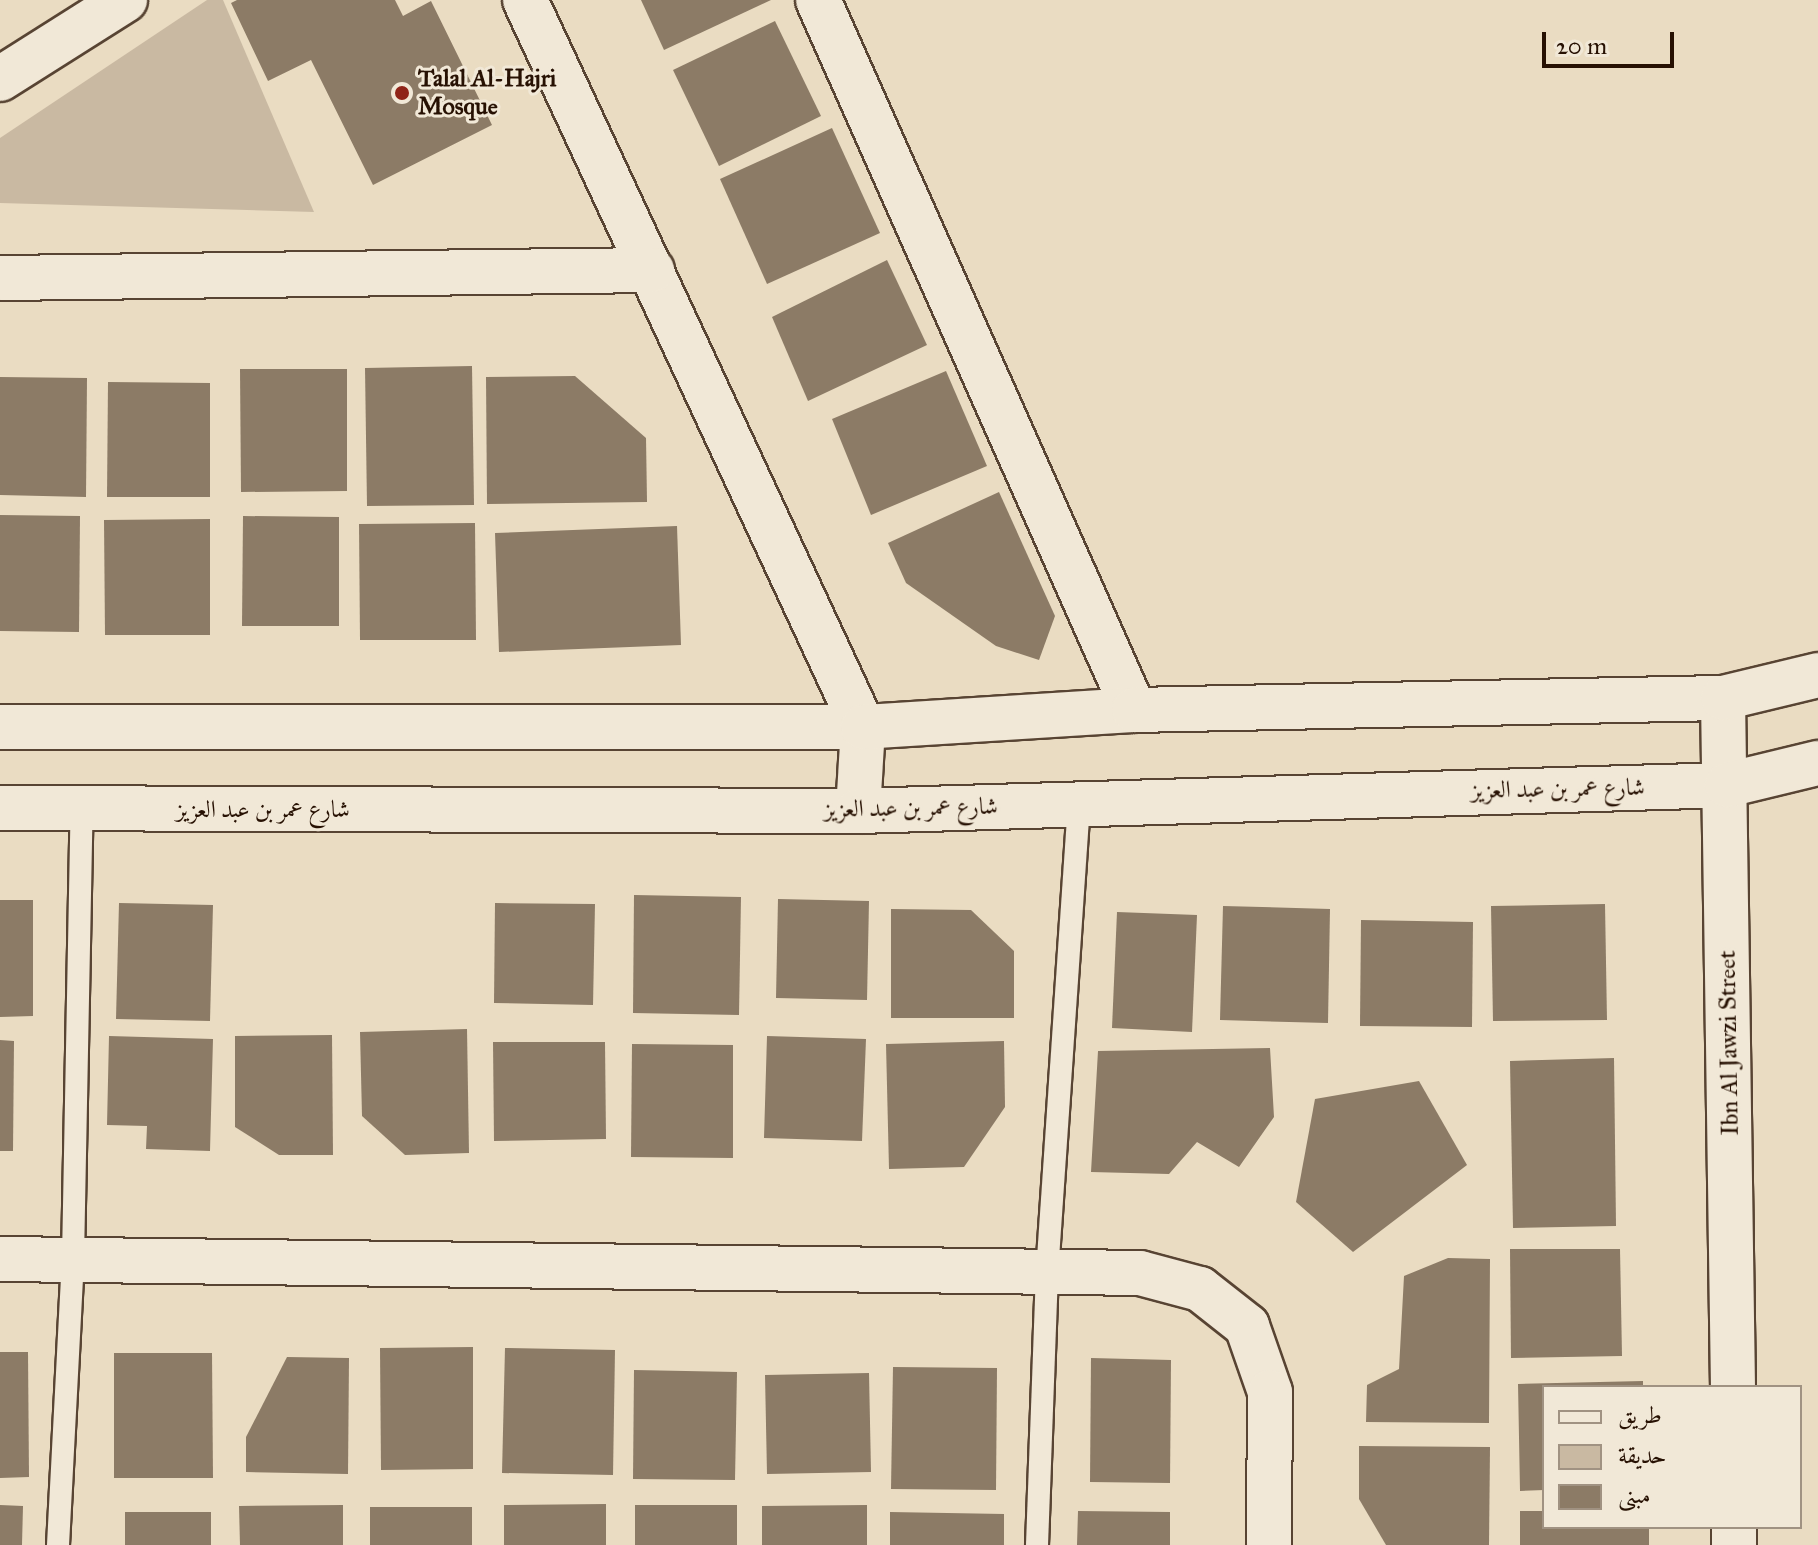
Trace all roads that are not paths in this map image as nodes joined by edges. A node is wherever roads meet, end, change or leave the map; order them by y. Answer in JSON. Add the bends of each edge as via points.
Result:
{"nodes":[{"id":1,"x":125,"y":0,"type":"edge"},
{"id":2,"x":525,"y":0,"type":"edge"},
{"id":3,"x":818,"y":0,"type":"edge"},
{"id":4,"x":0,"y":79,"type":"edge"},
{"id":5,"x":652,"y":270,"type":"junction"},
{"id":6,"x":0,"y":278,"type":"edge"},
{"id":7,"x":1818,"y":675,"type":"edge"},
{"id":8,"x":1723,"y":698,"type":"junction"},
{"id":9,"x":1134,"y":710,"type":"junction"},
{"id":10,"x":0,"y":727,"type":"edge"},
{"id":11,"x":863,"y":727,"type":"junction"},
{"id":12,"x":1818,"y":763,"type":"edge"},
{"id":13,"x":1727,"y":785,"type":"junction"},
{"id":14,"x":1079,"y":804,"type":"junction"},
{"id":15,"x":0,"y":808,"type":"edge"},
{"id":16,"x":82,"y":809,"type":"junction"},
{"id":17,"x":858,"y":811,"type":"junction"},
{"id":18,"x":73,"y":1258,"type":"junction"},
{"id":19,"x":0,"y":1259,"type":"edge"},
{"id":20,"x":1047,"y":1273,"type":"junction"},
{"id":21,"x":1733,"y":1385,"type":"edge"},
{"id":22,"x":58,"y":1545,"type":"edge"},
{"id":23,"x":1037,"y":1545,"type":"edge"},
{"id":24,"x":1269,"y":1545,"type":"edge"}],
"edges":[{"from":1,"to":4,"type":"street"},
{"from":2,"to":5,"type":"street"},
{"from":3,"to":9,"type":"street"},
{"from":5,"to":6,"type":"street"},
{"from":5,"to":11,"type":"street"},
{"from":7,"to":8,"type":"street"},
{"from":8,"to":9,"type":"street"},
{"from":8,"to":13,"type":"street","name":"Ibn Al Jawzi Street"},
{"from":9,"to":11,"type":"street"},
{"from":10,"to":11,"type":"street"},
{"from":11,"to":17,"type":"street"},
{"from":12,"to":13,"type":"street","name":"شارع عمر بن عبد العزيز"},
{"from":13,"to":14,"type":"street","name":"شارع عمر بن عبد العزيز"},
{"from":13,"to":21,"type":"street","name":"Ibn Al Jawzi Street"},
{"from":14,"to":17,"type":"street","name":"شارع عمر بن عبد العزيز"},
{"from":14,"to":20,"type":"lane"},
{"from":15,"to":16,"type":"street","name":"شارع عمر بن عبد العزيز"},
{"from":16,"to":17,"type":"street","name":"شارع عمر بن عبد العزيز"},
{"from":16,"to":18,"type":"lane"},
{"from":18,"to":19,"type":"street"},
{"from":18,"to":20,"type":"street"},
{"from":18,"to":22,"type":"lane"},
{"from":20,"to":23,"type":"lane"},
{"from":20,"to":24,"type":"street","via":[[1140,1273],[1200,1289],[1247,1326],[1270,1392]]}]}
